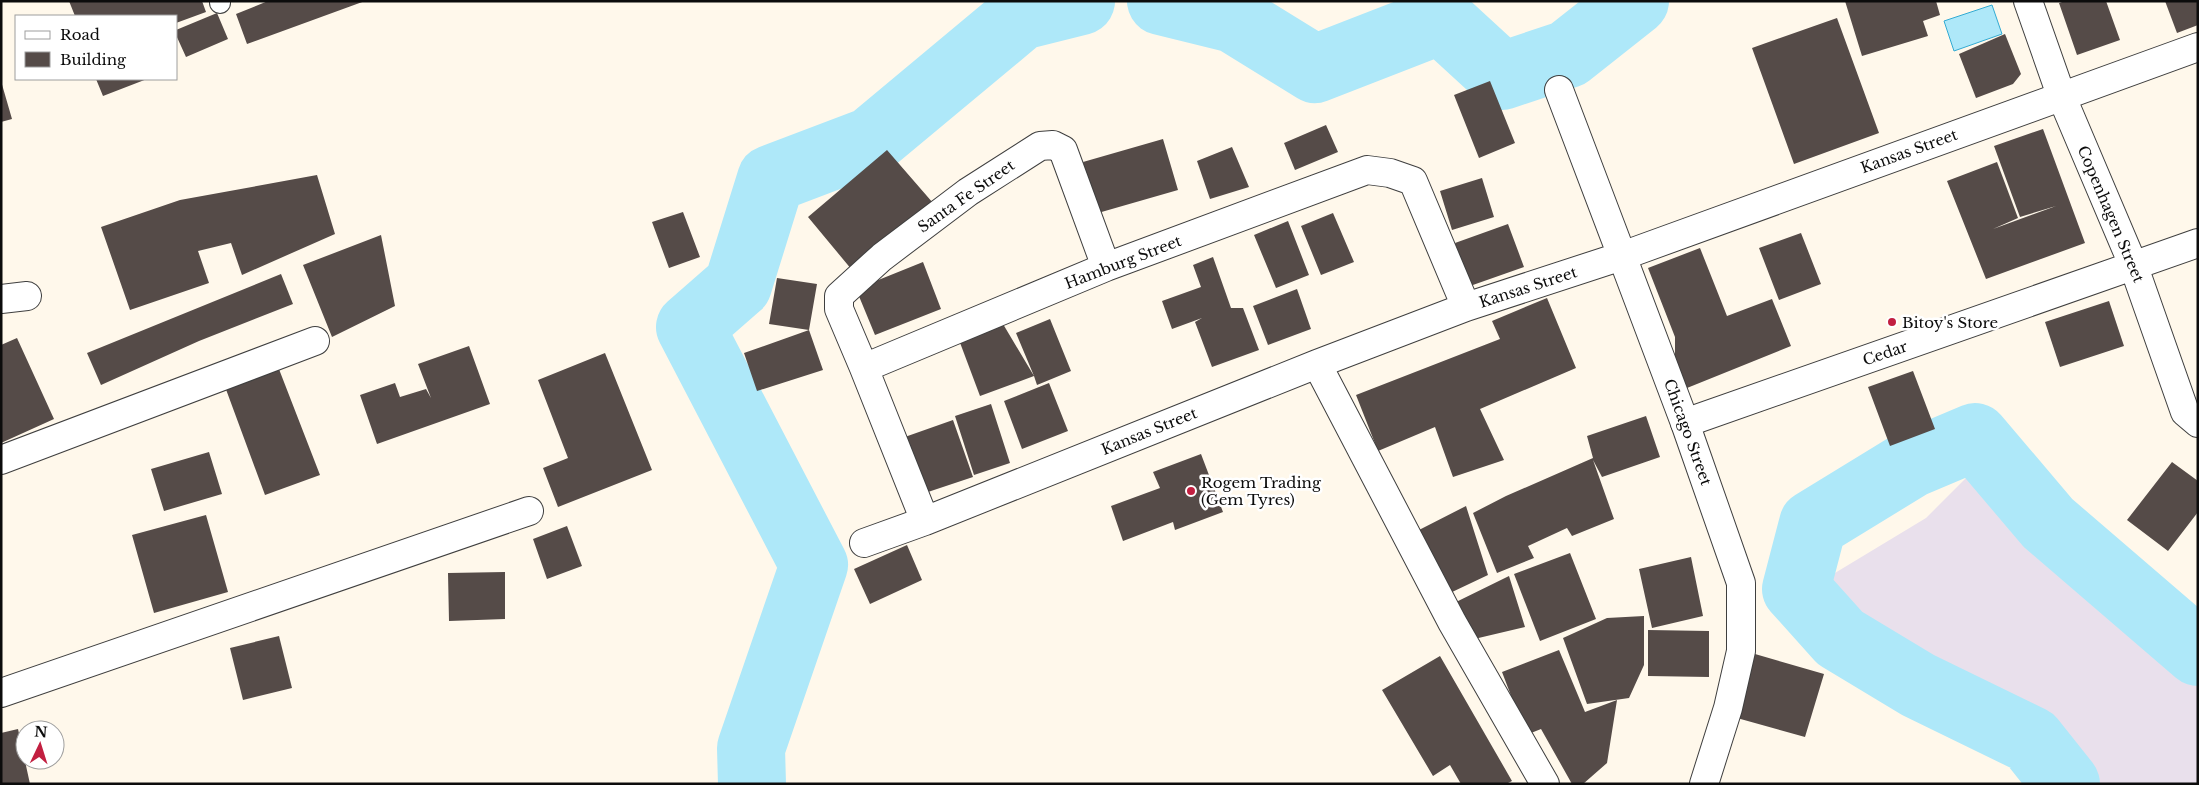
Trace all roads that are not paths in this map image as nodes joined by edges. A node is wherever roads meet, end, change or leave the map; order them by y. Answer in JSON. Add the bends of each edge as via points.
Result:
{"nodes":[{"id":1,"x":2028,"y":1,"type":"edge"},
{"id":2,"x":2198,"y":47,"type":"edge"},
{"id":3,"x":1559,"y":90,"type":"dead end"},
{"id":4,"x":2061,"y":95,"type":"junction"},
{"id":5,"x":2198,"y":243,"type":"edge"},
{"id":6,"x":1622,"y":256,"type":"junction"},
{"id":7,"x":1106,"y":267,"type":"junction"},
{"id":8,"x":2134,"y":267,"type":"junction"},
{"id":9,"x":1466,"y":307,"type":"junction"},
{"id":10,"x":315,"y":341,"type":"dead end"},
{"id":11,"x":1317,"y":364,"type":"junction"},
{"id":12,"x":864,"y":368,"type":"junction"},
{"id":13,"x":2194,"y":414,"type":"edge"},
{"id":14,"x":1685,"y":423,"type":"junction"},
{"id":15,"x":1,"y":460,"type":"edge"},
{"id":16,"x":529,"y":511,"type":"dead end"},
{"id":17,"x":925,"y":520,"type":"junction"},
{"id":18,"x":864,"y":543,"type":"dead end"},
{"id":19,"x":1,"y":693,"type":"edge"},
{"id":20,"x":1545,"y":784,"type":"edge"},
{"id":21,"x":1704,"y":784,"type":"edge"}],
"edges":[{"from":1,"to":4,"type":"street","name":"Copenhagen Street"},
{"from":2,"to":4,"type":"street","name":"Kansas Street"},
{"from":3,"to":6,"type":"street","name":"Chicago Street"},
{"from":4,"to":6,"type":"street","name":"Kansas Street"},
{"from":4,"to":8,"type":"street","name":"Copenhagen Street"},
{"from":5,"to":8,"type":"street","name":"Cedar"},
{"from":6,"to":9,"type":"street","name":"Kansas Street"},
{"from":6,"to":14,"type":"street","name":"Chicago Street"},
{"from":7,"to":9,"type":"street","name":"Hamburg Street","via":[[1367,170],[1413,181]]},
{"from":7,"to":12,"type":"street","name":"Hamburg Street"},
{"from":7,"to":12,"type":"street","name":"Santa Fe Street","via":[[1063,150],[1053,145],[1040,146],[968,192],[882,257],[839,296],[839,309]]},
{"from":8,"to":13,"type":"street","name":"Copenhagen Street"},
{"from":8,"to":14,"type":"street","name":"Cedar"},
{"from":9,"to":11,"type":"street","name":"Kansas Street"},
{"from":10,"to":15,"type":"street"},
{"from":11,"to":17,"type":"street","name":"Kansas Street"},
{"from":11,"to":20,"type":"street","via":[[1452,622]]},
{"from":12,"to":17,"type":"street"},
{"from":14,"to":21,"type":"street","name":"Chicago Street","via":[[1741,583],[1741,651],[1728,708]]},
{"from":16,"to":19,"type":"street"},
{"from":17,"to":18,"type":"street","name":"Kansas Street"}]}
